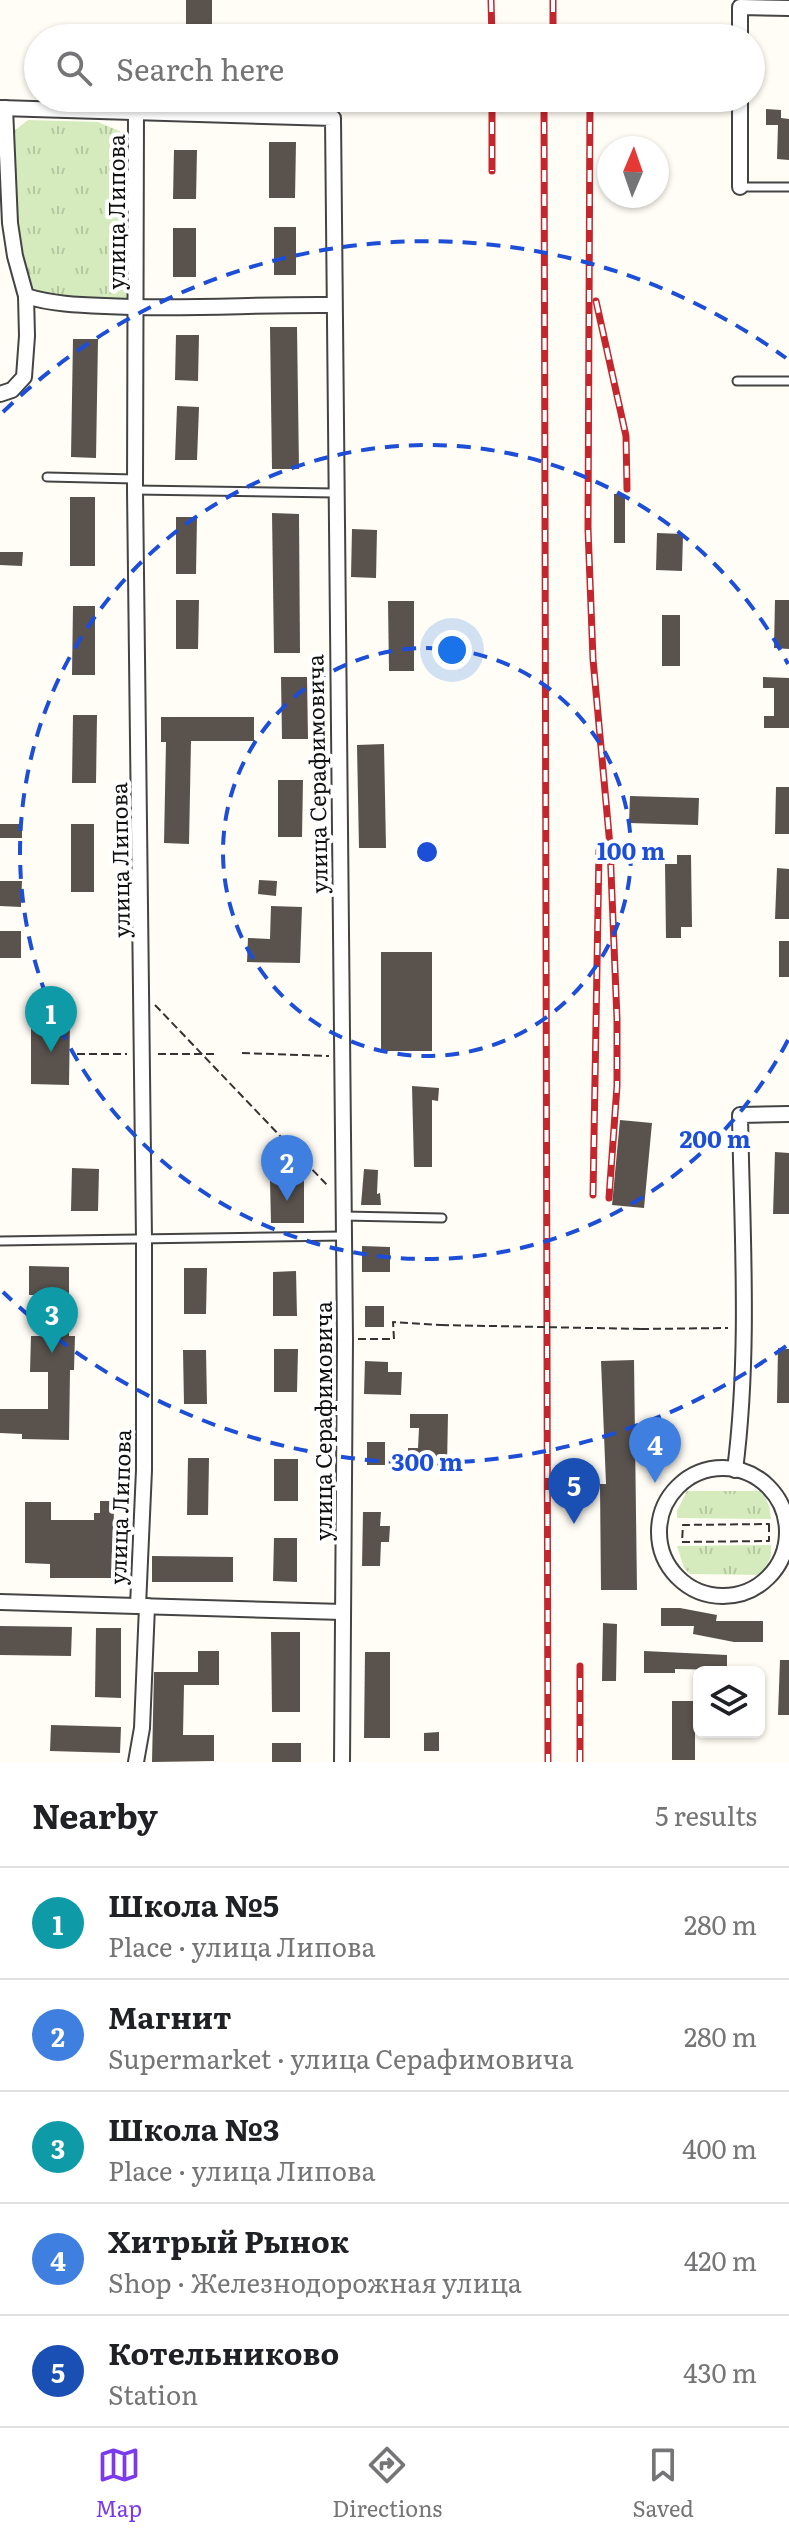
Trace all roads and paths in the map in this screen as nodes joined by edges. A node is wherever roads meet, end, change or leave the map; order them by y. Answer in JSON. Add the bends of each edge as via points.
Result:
{"nodes":[{"id":1,"x":789,"y":8,"type":"edge"},
{"id":2,"x":740,"y":24,"type":"edge"},
{"id":3,"x":3,"y":108,"type":"edge"},
{"id":4,"x":24,"y":109,"type":"edge"},
{"id":5,"x":109,"y":112,"type":"edge"},
{"id":6,"x":740,"y":112,"type":"edge"},
{"id":7,"x":136,"y":113,"type":"junction"},
{"id":8,"x":740,"y":187,"type":"joint"},
{"id":9,"x":789,"y":187,"type":"edge"},
{"id":10,"x":26,"y":296,"type":"junction"},
{"id":11,"x":334,"y":305,"type":"junction"},
{"id":12,"x":137,"y":308,"type":"junction"},
{"id":13,"x":737,"y":381,"type":"dead end"},
{"id":14,"x":789,"y":381,"type":"edge"},
{"id":15,"x":0,"y":394,"type":"edge"},
{"id":16,"x":47,"y":477,"type":"dead end"},
{"id":17,"x":135,"y":484,"type":"junction"},
{"id":18,"x":335,"y":493,"type":"junction"},
{"id":19,"x":143,"y":992,"type":"junction"},
{"id":20,"x":242,"y":1053,"type":"dead end"},
{"id":21,"x":329,"y":1056,"type":"dead end"},
{"id":22,"x":789,"y":1114,"type":"edge"},
{"id":23,"x":328,"y":1186,"type":"dead end"},
{"id":24,"x":343,"y":1215,"type":"junction"},
{"id":25,"x":442,"y":1218,"type":"dead end"},
{"id":26,"x":343,"y":1236,"type":"junction"},
{"id":27,"x":144,"y":1240,"type":"junction"},
{"id":28,"x":0,"y":1241,"type":"edge"},
{"id":29,"x":743,"y":1328,"type":"junction"},
{"id":30,"x":345,"y":1339,"type":"junction"},
{"id":31,"x":735,"y":1470,"type":"junction"},
{"id":32,"x":769,"y":1524,"type":"joint"},
{"id":33,"x":788,"y":1528,"type":"edge"},
{"id":34,"x":0,"y":1602,"type":"edge"},
{"id":35,"x":142,"y":1606,"type":"junction"},
{"id":36,"x":343,"y":1612,"type":"junction"},
{"id":37,"x":136,"y":1762,"type":"edge"},
{"id":38,"x":342,"y":1762,"type":"edge"}],
"edges":[{"from":1,"to":2,"type":"street","via":[[740,7]]},
{"from":3,"to":4,"type":"street","name":"улица Серафимовича"},
{"from":3,"to":10,"type":"street","via":[[10,223]]},
{"from":5,"to":7,"type":"street","name":"улица Серафимовича"},
{"from":6,"to":8,"type":"street"},
{"from":7,"to":11,"type":"street","name":"улица Серафимовича","via":[[333,118]]},
{"from":7,"to":12,"type":"street","name":"улица Липова"},
{"from":8,"to":9,"type":"lane"},
{"from":10,"to":12,"type":"street","via":[[43,302]]},
{"from":10,"to":15,"type":"street","via":[[24,377]]},
{"from":11,"to":12,"type":"street"},
{"from":11,"to":18,"type":"street","name":"улица Серафимовича"},
{"from":12,"to":17,"type":"street","name":"улица Липова"},
{"from":13,"to":14,"type":"lane"},
{"from":16,"to":17,"type":"lane"},
{"from":17,"to":18,"type":"lane"},
{"from":17,"to":19,"type":"street","name":"улица Липова"},
{"from":18,"to":24,"type":"street","name":"улица Серафимовича"},
{"from":19,"to":23,"type":"path"},
{"from":19,"to":27,"type":"street","name":"улица Липова"},
{"from":20,"to":21,"type":"path"},
{"from":22,"to":29,"type":"street","via":[[740,1115]]},
{"from":24,"to":25,"type":"lane"},
{"from":24,"to":26,"type":"street","name":"улица Серафимовича"},
{"from":26,"to":27,"type":"lane"},
{"from":26,"to":30,"type":"street","name":"улица Серафимовича"},
{"from":27,"to":28,"type":"lane"},
{"from":27,"to":35,"type":"street","name":"улица Липова"},
{"from":29,"to":30,"type":"path","bridge":true,"via":[[393,1322],[394,1339]]},
{"from":29,"to":31,"type":"street"},
{"from":30,"to":36,"type":"street","name":"улица Серафимовича"},
{"from":31,"to":33,"type":"street","via":[[757,1478],[775,1494]]},
{"from":31,"to":33,"type":"street","via":[[692,1477],[663,1510],[660,1539],[669,1567],[679,1578],[720,1596],[750,1591],[782,1559]]},
{"from":32,"to":32,"type":"path","via":[[683,1525],[682,1542],[769,1541]]},
{"from":34,"to":35,"type":"street"},
{"from":35,"to":36,"type":"street"},
{"from":35,"to":37,"type":"street","name":"улица Липова","via":[[142,1728]]},
{"from":36,"to":38,"type":"street","name":"улица Серафимовича"}]}
